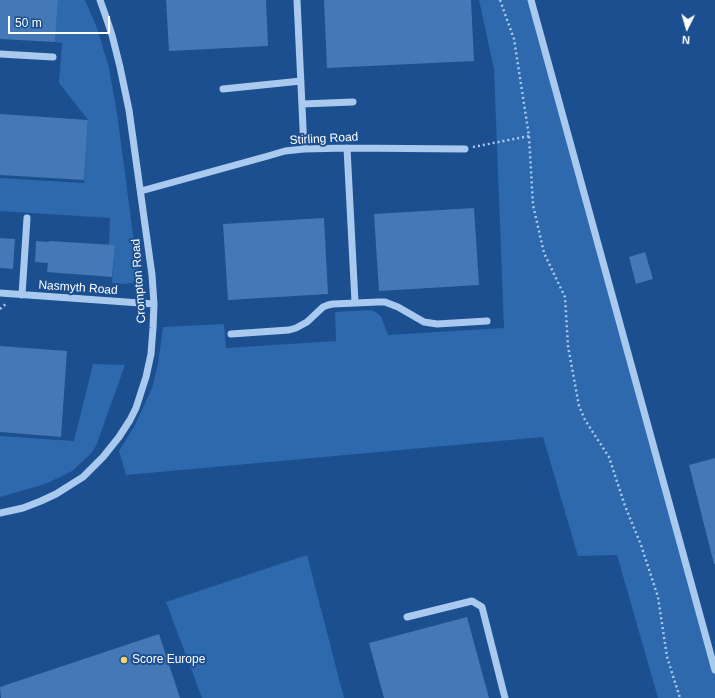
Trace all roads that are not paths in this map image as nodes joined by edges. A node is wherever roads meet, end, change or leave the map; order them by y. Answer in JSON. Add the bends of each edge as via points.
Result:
{"nodes":[{"id":1,"x":100,"y":0,"type":"edge"},
{"id":2,"x":297,"y":0,"type":"edge"},
{"id":3,"x":531,"y":0,"type":"edge"},
{"id":4,"x":0,"y":54,"type":"edge"},
{"id":5,"x":53,"y":58,"type":"dead end"},
{"id":6,"x":301,"y":81,"type":"junction"},
{"id":7,"x":223,"y":89,"type":"dead end"},
{"id":8,"x":353,"y":102,"type":"dead end"},
{"id":9,"x":302,"y":104,"type":"junction"},
{"id":10,"x":347,"y":148,"type":"junction"},
{"id":11,"x":304,"y":149,"type":"junction"},
{"id":12,"x":465,"y":149,"type":"road end"},
{"id":13,"x":141,"y":192,"type":"junction"},
{"id":14,"x":27,"y":218,"type":"dead end"},
{"id":15,"x":0,"y":293,"type":"edge"},
{"id":16,"x":22,"y":295,"type":"junction"},
{"id":17,"x":355,"y":302,"type":"junction"},
{"id":18,"x":154,"y":304,"type":"junction"},
{"id":19,"x":487,"y":321,"type":"dead end"},
{"id":20,"x":231,"y":334,"type":"dead end"},
{"id":21,"x":0,"y":513,"type":"edge"},
{"id":22,"x":407,"y":617,"type":"dead end"},
{"id":23,"x":715,"y":670,"type":"edge"},
{"id":24,"x":505,"y":698,"type":"edge"}],
"edges":[{"from":1,"to":13,"type":"street","name":"Crompton Road","via":[[120,67]]},
{"from":2,"to":6,"type":"street"},
{"from":3,"to":23,"type":"street"},
{"from":4,"to":5,"type":"street"},
{"from":6,"to":7,"type":"street"},
{"from":6,"to":9,"type":"street"},
{"from":8,"to":9,"type":"street"},
{"from":9,"to":11,"type":"street"},
{"from":10,"to":11,"type":"street","name":"Stirling Road"},
{"from":10,"to":12,"type":"street","name":"Stirling Road"},
{"from":10,"to":17,"type":"street"},
{"from":11,"to":13,"type":"street","name":"Stirling Road","via":[[285,151]]},
{"from":13,"to":18,"type":"street","name":"Crompton Road","via":[[152,269]]},
{"from":14,"to":16,"type":"street"},
{"from":15,"to":16,"type":"street","name":"Nasmyth Road"},
{"from":16,"to":18,"type":"street","name":"Nasmyth Road"},
{"from":17,"to":19,"type":"street","via":[[391,304],[430,323]]},
{"from":17,"to":20,"type":"street","via":[[328,305],[302,325],[289,330]]},
{"from":18,"to":21,"type":"street","name":"Crompton Road","via":[[151,354],[146,377],[136,408],[119,437],[93,468],[70,486],[23,508]]},
{"from":22,"to":24,"type":"street","via":[[472,602],[482,607]]}]}
